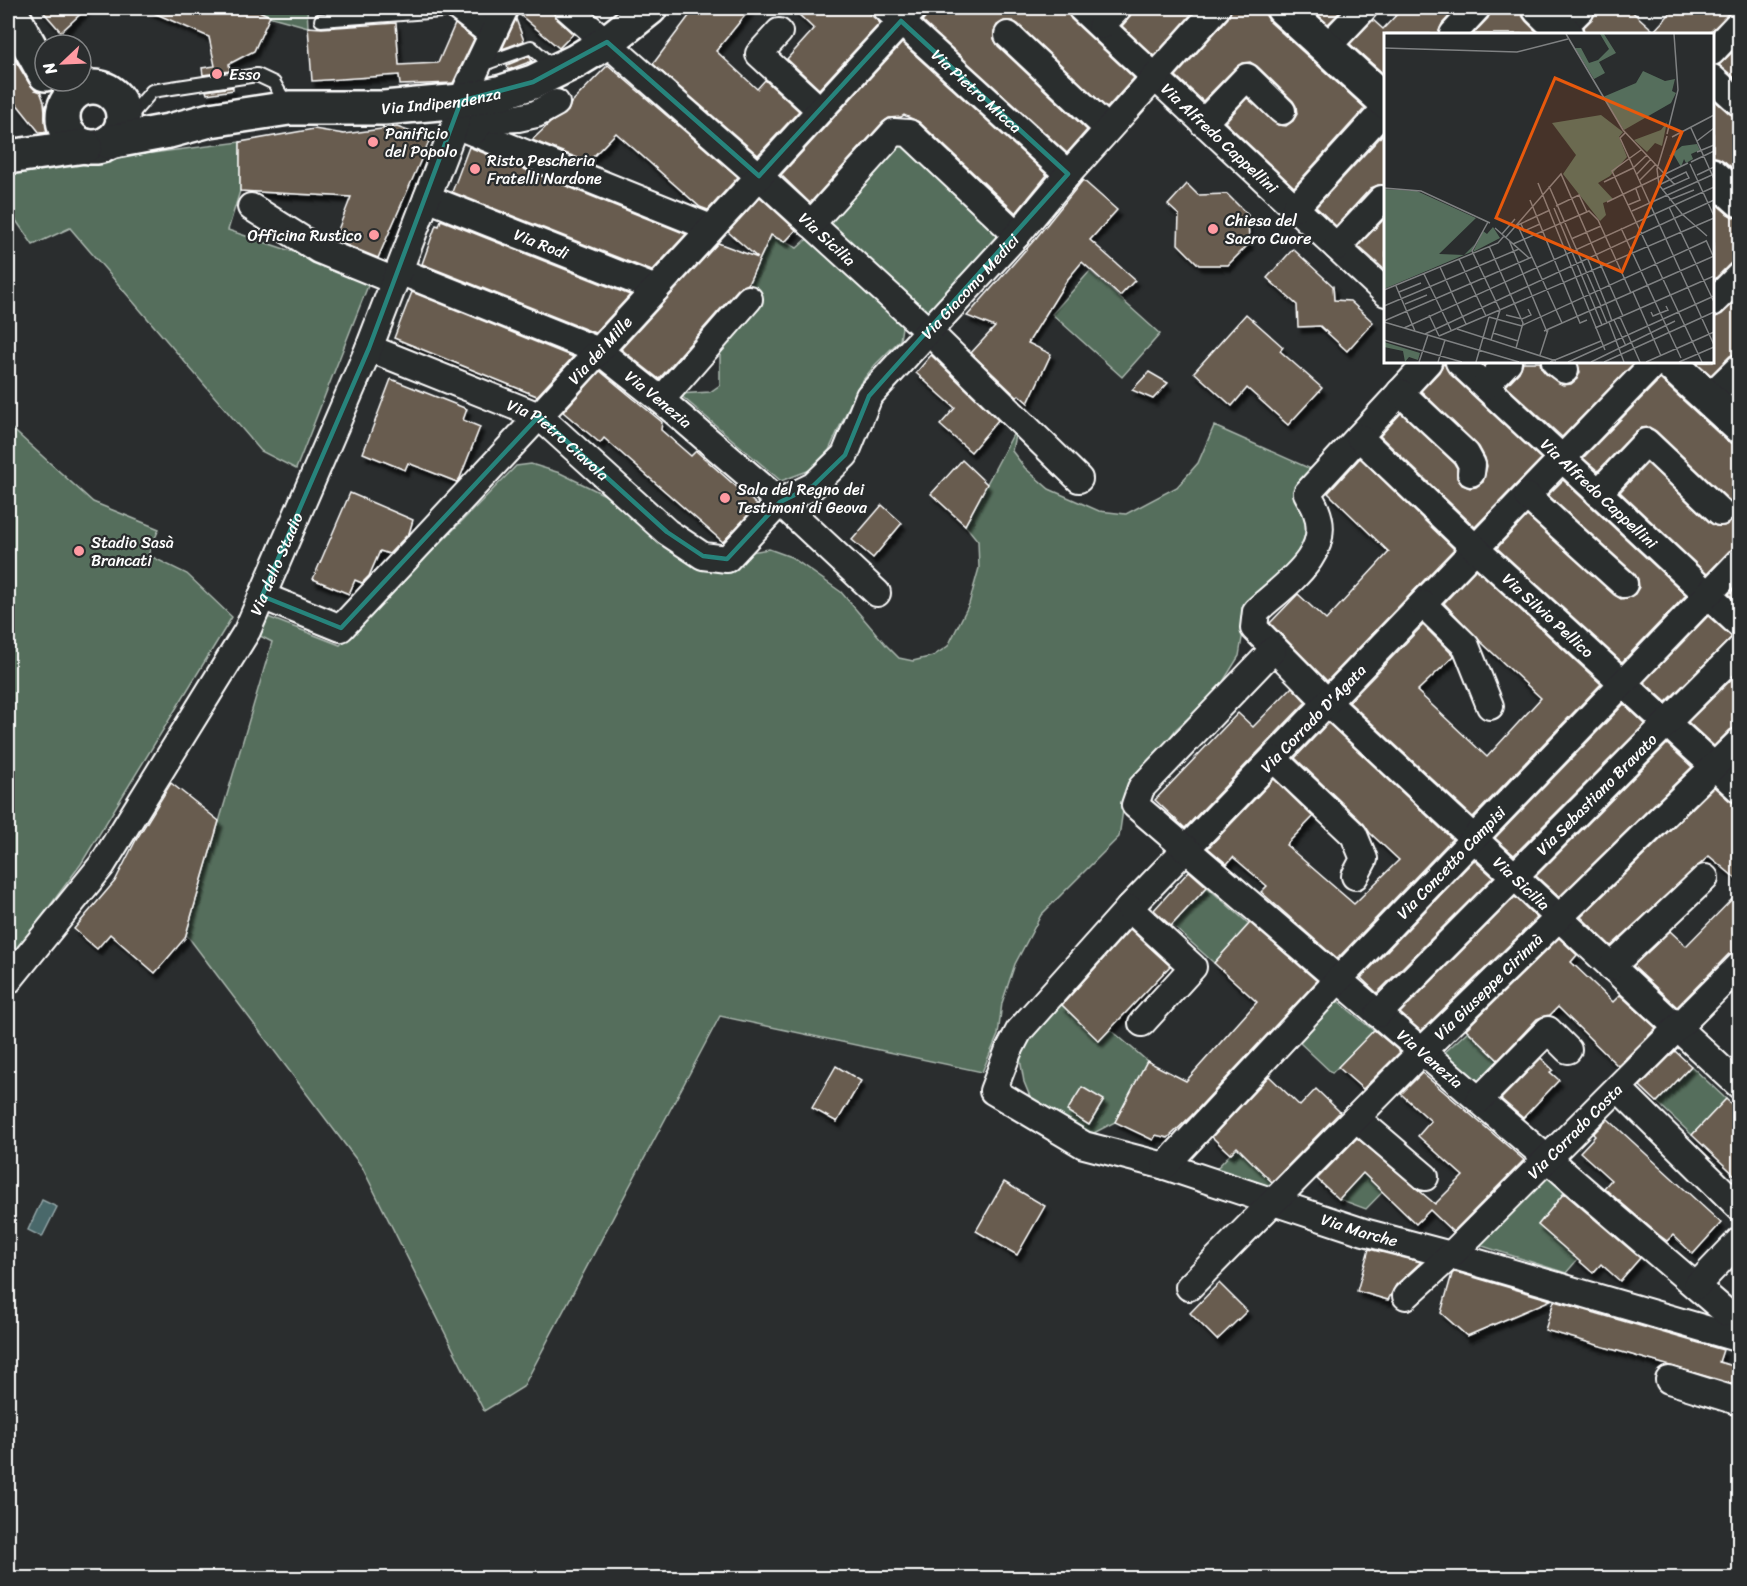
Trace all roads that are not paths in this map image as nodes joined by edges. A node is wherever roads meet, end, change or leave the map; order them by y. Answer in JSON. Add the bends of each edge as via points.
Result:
{"nodes":[{"id":1,"x":444,"y":8,"type":"edge"},
{"id":2,"x":458,"y":8,"type":"edge"},
{"id":3,"x":505,"y":8,"type":"edge"},
{"id":4,"x":567,"y":8,"type":"edge"},
{"id":5,"x":650,"y":8,"type":"edge"},
{"id":6,"x":1081,"y":8,"type":"edge"},
{"id":7,"x":1217,"y":8,"type":"edge"},
{"id":8,"x":1282,"y":8,"type":"edge"},
{"id":9,"x":1364,"y":8,"type":"edge"},
{"id":10,"x":1478,"y":8,"type":"edge"},
{"id":11,"x":10,"y":11,"type":"edge"},
{"id":12,"x":900,"y":12,"type":"edge"},
{"id":13,"x":1109,"y":17,"type":"edge"},
{"id":14,"x":321,"y":20,"type":"dead end"},
{"id":15,"x":1740,"y":22,"type":"edge"},
{"id":16,"x":779,"y":32,"type":"dead end"},
{"id":17,"x":36,"y":33,"type":"edge"},
{"id":18,"x":1454,"y":33,"type":"edge"},
{"id":19,"x":492,"y":34,"type":"junction"},
{"id":20,"x":1008,"y":35,"type":"dead end"},
{"id":21,"x":607,"y":42,"type":"junction"},
{"id":22,"x":1326,"y":48,"type":"junction"},
{"id":23,"x":1714,"y":51,"type":"edge"},
{"id":24,"x":33,"y":52,"type":"edge"},
{"id":25,"x":477,"y":66,"type":"junction"},
{"id":26,"x":558,"y":71,"type":"junction"},
{"id":27,"x":1154,"y":77,"type":"junction"},
{"id":28,"x":1714,"y":79,"type":"edge"},
{"id":29,"x":56,"y":93,"type":"edge"},
{"id":30,"x":106,"y":93,"type":"edge"},
{"id":31,"x":1384,"y":100,"type":"edge"},
{"id":32,"x":556,"y":103,"type":"dead end"},
{"id":33,"x":1740,"y":103,"type":"edge"},
{"id":34,"x":289,"y":108,"type":"junction"},
{"id":35,"x":819,"y":110,"type":"junction"},
{"id":36,"x":1384,"y":110,"type":"edge"},
{"id":37,"x":1282,"y":111,"type":"dead end"},
{"id":38,"x":463,"y":119,"type":"junction"},
{"id":39,"x":210,"y":120,"type":"junction"},
{"id":40,"x":1203,"y":123,"type":"junction"},
{"id":41,"x":1108,"y":129,"type":"junction"},
{"id":42,"x":80,"y":131,"type":"junction"},
{"id":43,"x":8,"y":145,"type":"edge"},
{"id":44,"x":8,"y":157,"type":"edge"},
{"id":45,"x":1068,"y":174,"type":"junction"},
{"id":46,"x":759,"y":176,"type":"junction"},
{"id":47,"x":1714,"y":177,"type":"edge"},
{"id":48,"x":427,"y":198,"type":"junction"},
{"id":49,"x":1384,"y":200,"type":"edge"},
{"id":50,"x":1740,"y":200,"type":"edge"},
{"id":51,"x":251,"y":207,"type":"dead end"},
{"id":52,"x":1294,"y":208,"type":"junction"},
{"id":53,"x":811,"y":224,"type":"junction"},
{"id":54,"x":711,"y":228,"type":"junction"},
{"id":55,"x":1017,"y":235,"type":"junction"},
{"id":56,"x":1337,"y":247,"type":"junction"},
{"id":57,"x":1740,"y":275,"type":"edge"},
{"id":58,"x":397,"y":276,"type":"junction"},
{"id":59,"x":656,"y":289,"type":"junction"},
{"id":60,"x":1384,"y":291,"type":"edge"},
{"id":61,"x":749,"y":299,"type":"dead end"},
{"id":62,"x":1714,"y":302,"type":"edge"},
{"id":63,"x":928,"y":331,"type":"junction"},
{"id":64,"x":369,"y":348,"type":"junction"},
{"id":65,"x":599,"y":351,"type":"junction"},
{"id":66,"x":1427,"y":363,"type":"edge"},
{"id":67,"x":1460,"y":363,"type":"edge"},
{"id":68,"x":1507,"y":363,"type":"edge"},
{"id":69,"x":1654,"y":363,"type":"edge"},
{"id":70,"x":1670,"y":363,"type":"edge"},
{"id":71,"x":1740,"y":367,"type":"edge"},
{"id":72,"x":1485,"y":386,"type":"junction"},
{"id":73,"x":1400,"y":392,"type":"junction"},
{"id":74,"x":1708,"y":398,"type":"junction"},
{"id":75,"x":661,"y":400,"type":"junction"},
{"id":76,"x":539,"y":416,"type":"junction"},
{"id":77,"x":1740,"y":427,"type":"edge"},
{"id":78,"x":1359,"y":437,"type":"junction"},
{"id":79,"x":1562,"y":459,"type":"junction"},
{"id":80,"x":1471,"y":473,"type":"dead end"},
{"id":81,"x":1079,"y":479,"type":"dead end"},
{"id":82,"x":1598,"y":493,"type":"junction"},
{"id":83,"x":1527,"y":496,"type":"junction"},
{"id":84,"x":780,"y":502,"type":"junction"},
{"id":85,"x":1720,"y":512,"type":"dead end"},
{"id":86,"x":1476,"y":549,"type":"junction"},
{"id":87,"x":727,"y":559,"type":"joint"},
{"id":88,"x":1740,"y":561,"type":"edge"},
{"id":89,"x":1624,"y":584,"type":"dead end"},
{"id":90,"x":877,"y":593,"type":"dead end"},
{"id":91,"x":1707,"y":595,"type":"junction"},
{"id":92,"x":262,"y":596,"type":"junction"},
{"id":93,"x":1423,"y":604,"type":"junction"},
{"id":94,"x":1740,"y":625,"type":"edge"},
{"id":95,"x":1740,"y":649,"type":"edge"},
{"id":96,"x":1273,"y":650,"type":"junction"},
{"id":97,"x":1624,"y":683,"type":"junction"},
{"id":98,"x":1328,"y":703,"type":"junction"},
{"id":99,"x":1490,"y":706,"type":"dead end"},
{"id":100,"x":1667,"y":723,"type":"junction"},
{"id":101,"x":1740,"y":741,"type":"edge"},
{"id":102,"x":1274,"y":759,"type":"junction"},
{"id":103,"x":1713,"y":765,"type":"junction"},
{"id":104,"x":1740,"y":790,"type":"edge"},
{"id":105,"x":1474,"y":838,"type":"junction"},
{"id":106,"x":1187,"y":849,"type":"junction"},
{"id":107,"x":1355,"y":876,"type":"dead end"},
{"id":108,"x":1514,"y":876,"type":"junction"},
{"id":109,"x":1705,"y":878,"type":"dead end"},
{"id":110,"x":1129,"y":908,"type":"junction"},
{"id":111,"x":1558,"y":917,"type":"junction"},
{"id":112,"x":1740,"y":965,"type":"edge"},
{"id":113,"x":1611,"y":967,"type":"junction"},
{"id":114,"x":1339,"y":980,"type":"junction"},
{"id":115,"x":8,"y":981,"type":"edge"},
{"id":116,"x":1378,"y":1014,"type":"junction"},
{"id":117,"x":1142,"y":1023,"type":"dead end"},
{"id":118,"x":1677,"y":1028,"type":"junction"},
{"id":119,"x":1568,"y":1050,"type":"dead end"},
{"id":120,"x":1422,"y":1051,"type":"junction"},
{"id":121,"x":1740,"y":1086,"type":"edge"},
{"id":122,"x":1618,"y":1088,"type":"junction"},
{"id":123,"x":993,"y":1091,"type":"joint"},
{"id":124,"x":1479,"y":1100,"type":"junction"},
{"id":125,"x":1356,"y":1118,"type":"junction"},
{"id":126,"x":1547,"y":1158,"type":"junction"},
{"id":127,"x":1165,"y":1166,"type":"junction"},
{"id":128,"x":1425,"y":1177,"type":"dead end"},
{"id":129,"x":1275,"y":1201,"type":"junction"},
{"id":130,"x":1740,"y":1208,"type":"edge"},
{"id":131,"x":1740,"y":1240,"type":"edge"},
{"id":132,"x":1451,"y":1255,"type":"junction"},
{"id":133,"x":1696,"y":1286,"type":"junction"},
{"id":134,"x":1189,"y":1287,"type":"dead end"},
{"id":135,"x":1406,"y":1296,"type":"dead end"},
{"id":136,"x":1731,"y":1321,"type":"edge"},
{"id":137,"x":1669,"y":1380,"type":"dead end"},
{"id":138,"x":1740,"y":1402,"type":"edge"}],
"edges":[{"from":1,"to":14,"type":"lane"},
{"from":2,"to":19,"type":"street"},
{"from":3,"to":19,"type":"street","name":"Via dello Stadio"},
{"from":4,"to":21,"type":"street","name":"Via Sicilia"},
{"from":5,"to":21,"type":"street","name":"Via Indipendenza"},
{"from":6,"to":13,"type":"street","name":"Via Alfredo Cappellini"},
{"from":7,"to":27,"type":"street","name":"Via Giacomo Medici"},
{"from":8,"to":22,"type":"street"},
{"from":9,"to":22,"type":"street"},
{"from":10,"to":18,"type":"street"},
{"from":11,"to":17,"type":"street"},
{"from":11,"to":24,"type":"street"},
{"from":12,"to":35,"type":"street","name":"Via dei Mille"},
{"from":12,"to":45,"type":"street","name":"Via Pietro Micca"},
{"from":13,"to":27,"type":"street","name":"Via Alfredo Cappellini"},
{"from":15,"to":23,"type":"street"},
{"from":16,"to":35,"type":"street","via":[[759,54]]},
{"from":19,"to":25,"type":"street","name":"Via dello Stadio"},
{"from":20,"to":41,"type":"street"},
{"from":21,"to":26,"type":"street","name":"Via Indipendenza"},
{"from":21,"to":46,"type":"street","name":"Via Sicilia"},
{"from":22,"to":31,"type":"street"},
{"from":25,"to":26,"type":"lane","via":[[531,47]]},
{"from":25,"to":38,"type":"street","name":"Via dello Stadio"},
{"from":26,"to":38,"type":"street","name":"Via Indipendenza"},
{"from":27,"to":40,"type":"street","name":"Via Alfredo Cappellini"},
{"from":27,"to":41,"type":"street","name":"Via Giacomo Medici"},
{"from":28,"to":33,"type":"street"},
{"from":29,"to":42,"type":"street"},
{"from":30,"to":34,"type":"lane","via":[[152,91],[257,75],[274,83]]},
{"from":30,"to":39,"type":"street","via":[[146,119]]},
{"from":30,"to":42,"type":"street","via":[[83,88],[67,101]]},
{"from":30,"to":42,"type":"street","via":[[122,109],[123,122],[118,133]]},
{"from":32,"to":38,"type":"street","via":[[518,118]]},
{"from":34,"to":38,"type":"street","name":"Via Indipendenza","via":[[384,108]]},
{"from":34,"to":39,"type":"street","name":"Via Indipendenza"},
{"from":35,"to":46,"type":"street","name":"Via dei Mille"},
{"from":36,"to":52,"type":"street"},
{"from":37,"to":40,"type":"street","via":[[1247,77]]},
{"from":38,"to":48,"type":"street","name":"Via dello Stadio"},
{"from":38,"to":54,"type":"street"},
{"from":39,"to":42,"type":"street","via":[[169,132]]},
{"from":40,"to":52,"type":"street","name":"Via Alfredo Cappellini"},
{"from":41,"to":45,"type":"street","name":"Via Giacomo Medici"},
{"from":42,"to":43,"type":"street"},
{"from":42,"to":44,"type":"street"},
{"from":45,"to":55,"type":"street","name":"Via Giacomo Medici"},
{"from":46,"to":53,"type":"street","name":"Via Sicilia"},
{"from":46,"to":54,"type":"street","name":"Via dei Mille"},
{"from":47,"to":50,"type":"street"},
{"from":48,"to":58,"type":"street","name":"Via dello Stadio"},
{"from":48,"to":59,"type":"street","name":"Via Rodi"},
{"from":49,"to":56,"type":"street"},
{"from":51,"to":58,"type":"street","name":"Via Venezia","via":[[319,250]]},
{"from":52,"to":56,"type":"street","name":"Via Alfredo Cappellini"},
{"from":53,"to":55,"type":"street","via":[[894,132],[909,133]]},
{"from":53,"to":63,"type":"street","name":"Via Sicilia"},
{"from":54,"to":59,"type":"street","name":"Via dei Mille"},
{"from":55,"to":63,"type":"street","name":"Via Giacomo Medici"},
{"from":56,"to":60,"type":"street","name":"Via Alfredo Cappellini"},
{"from":57,"to":62,"type":"street"},
{"from":58,"to":64,"type":"street","name":"Via dello Stadio"},
{"from":58,"to":65,"type":"street","name":"Via Venezia"},
{"from":59,"to":65,"type":"street","name":"Via dei Mille"},
{"from":61,"to":75,"type":"street"},
{"from":63,"to":81,"type":"street","name":"Via Sicilia"},
{"from":63,"to":84,"type":"street","name":"Via Giacomo Medici","via":[[869,396],[845,455],[813,486]]},
{"from":64,"to":76,"type":"street","name":"Via Pietro Ciavola"},
{"from":64,"to":92,"type":"street","name":"Via dello Stadio"},
{"from":65,"to":75,"type":"street","name":"Via Venezia"},
{"from":65,"to":76,"type":"street","name":"Via dei Mille"},
{"from":66,"to":73,"type":"street"},
{"from":67,"to":72,"type":"street","name":"Via Alfredo Cappellini"},
{"from":68,"to":72,"type":"street"},
{"from":69,"to":79,"type":"street","name":"Via Corrado D'Agata"},
{"from":70,"to":74,"type":"street"},
{"from":71,"to":74,"type":"street"},
{"from":72,"to":79,"type":"street","name":"Via Alfredo Cappellini"},
{"from":73,"to":78,"type":"street"},
{"from":73,"to":80,"type":"street","via":[[1466,454],[1472,465]]},
{"from":74,"to":77,"type":"street"},
{"from":75,"to":84,"type":"street","name":"Via Venezia"},
{"from":76,"to":87,"type":"street","name":"Via Pietro Ciavola","via":[[666,532],[703,556]]},
{"from":76,"to":92,"type":"street","name":"Via dei Mille","via":[[341,628]]},
{"from":78,"to":86,"type":"street","name":"Via Silvio Pellico"},
{"from":78,"to":96,"type":"street","name":"Via Sicilia","via":[[1307,493],[1317,511],[1317,549],[1305,566],[1256,610],[1254,628]]},
{"from":79,"to":82,"type":"street","name":"Via Alfredo Cappellini"},
{"from":79,"to":83,"type":"street","name":"Via Corrado D'Agata"},
{"from":82,"to":85,"type":"street","via":[[1646,442]]},
{"from":82,"to":91,"type":"street","name":"Via Alfredo Cappellini"},
{"from":83,"to":86,"type":"street","name":"Via Corrado D'Agata"},
{"from":83,"to":89,"type":"street"},
{"from":84,"to":87,"type":"street","name":"Via Giacomo Medici"},
{"from":84,"to":90,"type":"street","name":"Via Venezia"},
{"from":86,"to":93,"type":"street","name":"Via Corrado D'Agata"},
{"from":86,"to":97,"type":"street","name":"Via Silvio Pellico"},
{"from":88,"to":91,"type":"street","name":"Via Concetto Campisi"},
{"from":91,"to":94,"type":"street","name":"Via Alfredo Cappellini"},
{"from":91,"to":97,"type":"street","name":"Via Concetto Campisi"},
{"from":92,"to":115,"type":"street","name":"Via dello Stadio","via":[[247,632],[102,865]]},
{"from":93,"to":98,"type":"street","name":"Via Corrado D'Agata"},
{"from":93,"to":99,"type":"street","via":[[1466,646]]},
{"from":95,"to":100,"type":"street","name":"Via Sebastiano Bravato"},
{"from":96,"to":98,"type":"street","name":"Via Sicilia"},
{"from":96,"to":106,"type":"street","name":"Via Venezia","via":[[1141,788],[1136,805]]},
{"from":97,"to":100,"type":"street","name":"Via Silvio Pellico"},
{"from":97,"to":105,"type":"street","name":"Via Concetto Campisi"},
{"from":98,"to":102,"type":"street","name":"Via Corrado D'Agata"},
{"from":98,"to":105,"type":"street","name":"Via Sicilia"},
{"from":100,"to":103,"type":"street","name":"Via Silvio Pellico"},
{"from":100,"to":108,"type":"street","name":"Via Sebastiano Bravato"},
{"from":101,"to":103,"type":"street","name":"Via Giuseppe Cirinnà"},
{"from":102,"to":106,"type":"street","name":"Via Corrado D'Agata"},
{"from":102,"to":107,"type":"street","via":[[1354,835],[1364,859]]},
{"from":103,"to":104,"type":"street","name":"Via Silvio Pellico"},
{"from":103,"to":111,"type":"street","name":"Via Giuseppe Cirinnà"},
{"from":105,"to":108,"type":"street","name":"Via Sicilia"},
{"from":105,"to":114,"type":"street","name":"Via Concetto Campisi"},
{"from":106,"to":110,"type":"street","name":"Via Corrado D'Agata"},
{"from":106,"to":114,"type":"street","name":"Via Venezia"},
{"from":108,"to":111,"type":"street","name":"Via Sicilia"},
{"from":108,"to":116,"type":"street","name":"Via Sebastiano Bravato"},
{"from":109,"to":113,"type":"street"},
{"from":110,"to":117,"type":"street","via":[[1193,967]]},
{"from":110,"to":123,"type":"street","name":"Via Corrado D'Agata","via":[[1019,1031]]},
{"from":111,"to":113,"type":"street","name":"Via Sicilia"},
{"from":111,"to":120,"type":"street","name":"Via Giuseppe Cirinnà"},
{"from":112,"to":118,"type":"street","name":"Via Corrado Costa"},
{"from":113,"to":118,"type":"street","name":"Via Sicilia"},
{"from":114,"to":116,"type":"street","name":"Via Venezia"},
{"from":114,"to":127,"type":"street","name":"Via Concetto Campisi"},
{"from":116,"to":120,"type":"street","name":"Via Venezia"},
{"from":118,"to":121,"type":"street","name":"Via Sicilia"},
{"from":118,"to":122,"type":"street","name":"Via Corrado Costa"},
{"from":119,"to":124,"type":"street","via":[[1548,1030]]},
{"from":120,"to":124,"type":"street","name":"Via Venezia"},
{"from":120,"to":125,"type":"street","name":"Via Giuseppe Cirinnà"},
{"from":122,"to":126,"type":"street","name":"Via Corrado Costa"},
{"from":122,"to":130,"type":"street"},
{"from":123,"to":127,"type":"street","name":"Via Marche","via":[[1084,1145]]},
{"from":124,"to":126,"type":"street","name":"Via Venezia"},
{"from":125,"to":128,"type":"street"},
{"from":125,"to":129,"type":"street","name":"Via Giuseppe Cirinnà"},
{"from":126,"to":132,"type":"street","name":"Via Corrado Costa"},
{"from":126,"to":133,"type":"street","name":"Via Venezia"},
{"from":127,"to":129,"type":"street","name":"Via Marche"},
{"from":129,"to":132,"type":"street","name":"Via Marche","via":[[1364,1232]]},
{"from":129,"to":134,"type":"street","name":"Via Giuseppe Cirinnà"},
{"from":131,"to":133,"type":"street"},
{"from":132,"to":135,"type":"street","name":"Via Corrado Costa"},
{"from":132,"to":136,"type":"street","name":"Via Marche"},
{"from":133,"to":136,"type":"street","name":"Via Venezia"},
{"from":137,"to":138,"type":"street"}]}
